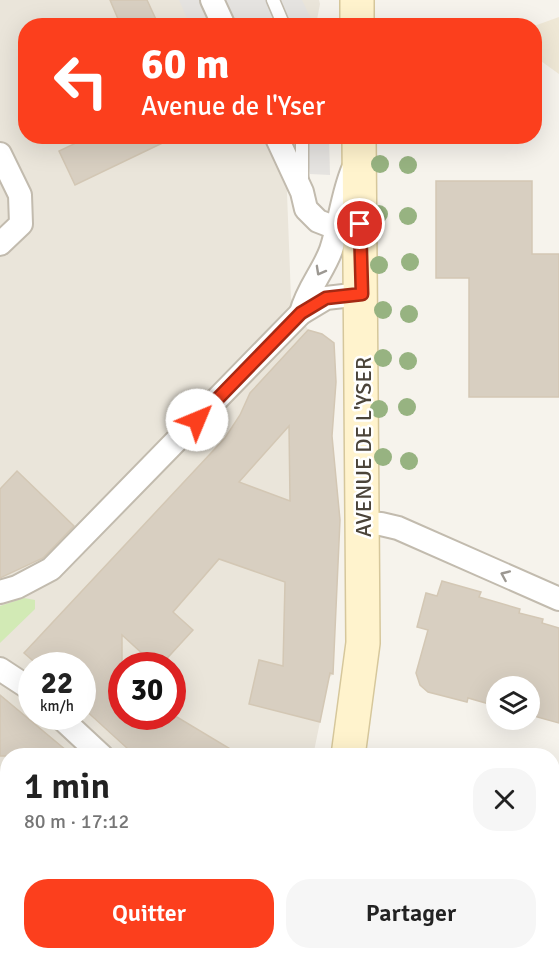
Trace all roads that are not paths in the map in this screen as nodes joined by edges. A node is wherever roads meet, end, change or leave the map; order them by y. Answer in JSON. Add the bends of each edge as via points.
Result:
{"nodes":[{"id":1,"x":212,"y":0,"type":"edge"},
{"id":2,"x":273,"y":0,"type":"edge"},
{"id":3,"x":357,"y":0,"type":"edge"},
{"id":4,"x":220,"y":18,"type":"edge"},
{"id":5,"x":281,"y":18,"type":"edge"},
{"id":6,"x":357,"y":18,"type":"edge"},
{"id":7,"x":280,"y":144,"type":"edge"},
{"id":8,"x":302,"y":144,"type":"edge"},
{"id":9,"x":359,"y":145,"type":"edge"},
{"id":10,"x":0,"y":154,"type":"edge"},
{"id":11,"x":302,"y":192,"type":"junction"},
{"id":12,"x":336,"y":228,"type":"junction"},
{"id":13,"x":0,"y":244,"type":"edge"},
{"id":14,"x":362,"y":294,"type":"junction"},
{"id":15,"x":301,"y":313,"type":"junction"},
{"id":16,"x":363,"y":523,"type":"junction"},
{"id":17,"x":0,"y":592,"type":"edge"},
{"id":18,"x":559,"y":599,"type":"edge"},
{"id":19,"x":0,"y":669,"type":"edge"},
{"id":20,"x":18,"y":681,"type":"edge"},
{"id":21,"x":74,"y":730,"type":"edge"},
{"id":22,"x":93,"y":748,"type":"edge"},
{"id":23,"x":349,"y":748,"type":"edge"}],
"edges":[{"from":1,"to":4,"type":"street"},
{"from":2,"to":5,"type":"lane"},
{"from":3,"to":6,"type":"main road"},
{"from":7,"to":11,"type":"street"},
{"from":8,"to":11,"type":"lane"},
{"from":9,"to":12,"type":"street"},
{"from":9,"to":14,"type":"main road","name":"AVENUE DE L'YSER"},
{"from":10,"to":13,"type":"street","via":[[20,195],[21,224]]},
{"from":11,"to":12,"type":"street","via":[[306,209],[318,221]]},
{"from":12,"to":15,"type":"street","one_way":true,"via":[[327,259],[305,295]]},
{"from":14,"to":15,"type":"street","via":[[326,298]]},
{"from":14,"to":16,"type":"main road","name":"AVENUE DE L'YSER"},
{"from":15,"to":17,"type":"street","via":[[150,459],[135,484],[51,569]]},
{"from":18,"to":16,"type":"street","one_way":true,"via":[[398,528]]},
{"from":16,"to":23,"type":"main road","name":"AVENUE DE L'YSER","via":[[363,643]]},
{"from":19,"to":20,"type":"street"},
{"from":21,"to":22,"type":"street"}]}
